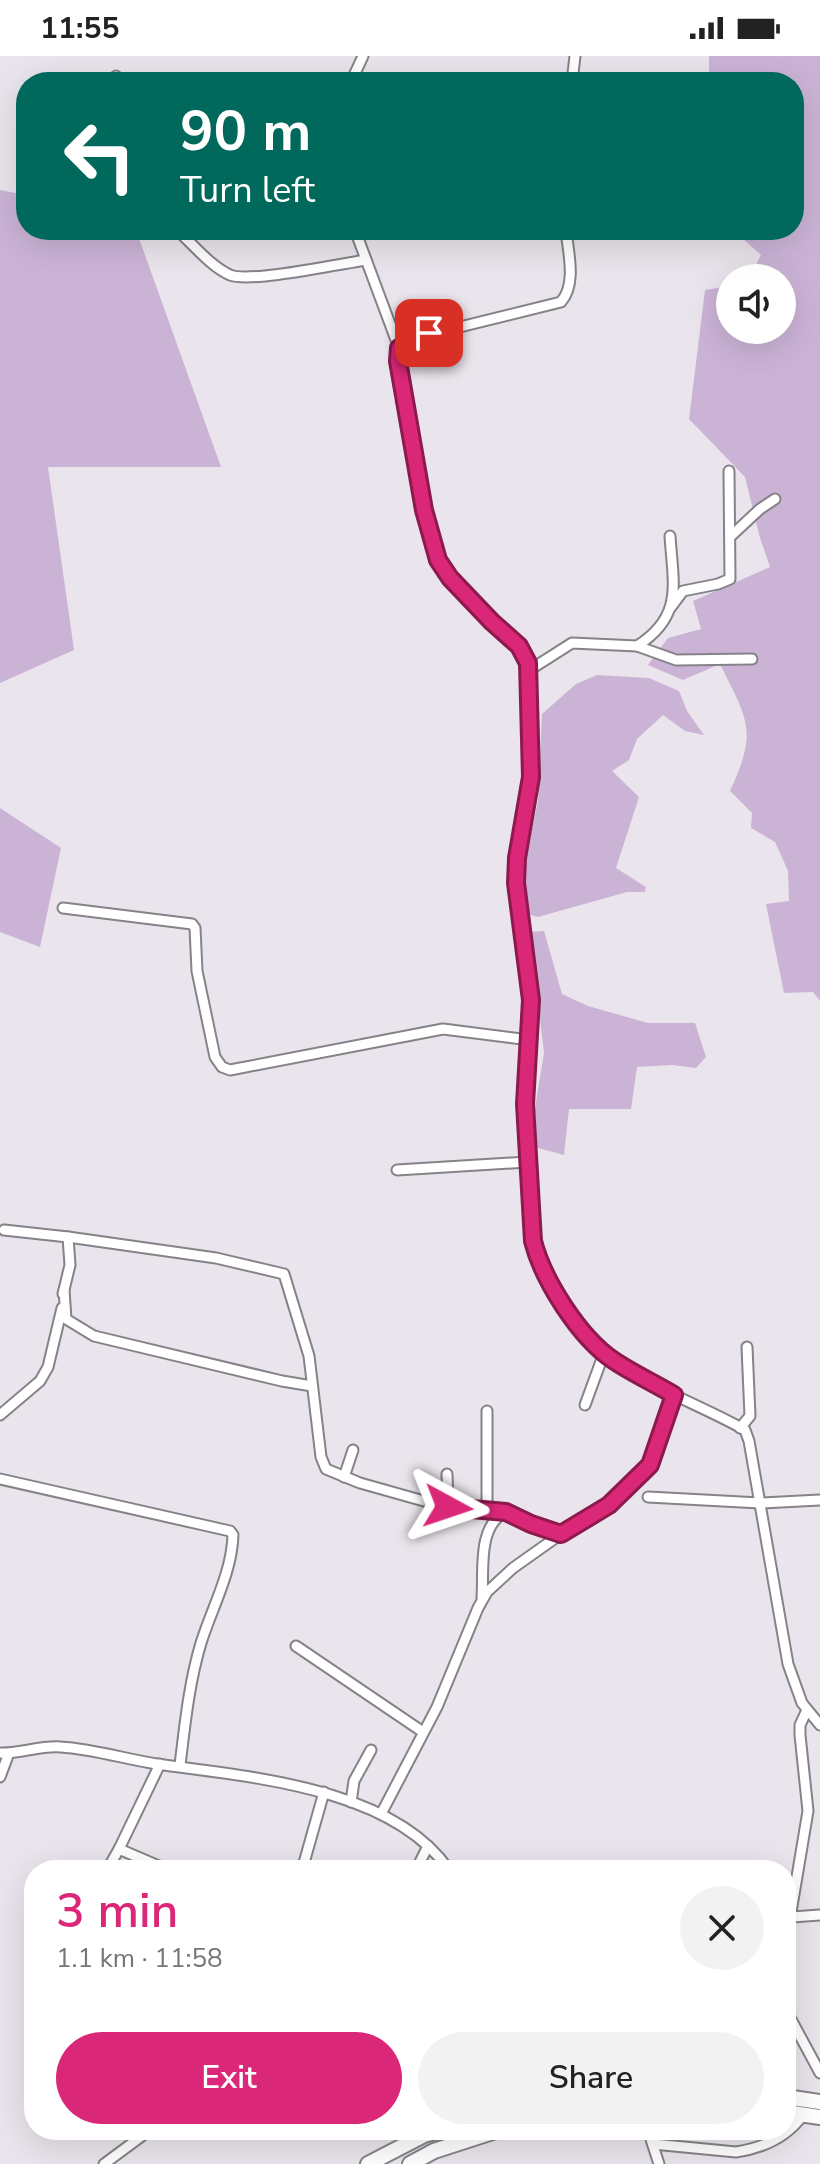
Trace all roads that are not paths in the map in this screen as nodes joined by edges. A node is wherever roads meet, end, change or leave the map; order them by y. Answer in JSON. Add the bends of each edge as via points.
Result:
{"nodes":[{"id":1,"x":188,"y":240,"type":"edge"},
{"id":2,"x":359,"y":240,"type":"edge"},
{"id":3,"x":567,"y":240,"type":"edge"},
{"id":4,"x":366,"y":260,"type":"junction"},
{"id":5,"x":399,"y":348,"type":"junction"},
{"id":6,"x":729,"y":471,"type":"dead end"},
{"id":7,"x":765,"y":492,"type":"dead end"},
{"id":8,"x":670,"y":536,"type":"dead end"},
{"id":9,"x":731,"y":536,"type":"junction"},
{"id":10,"x":671,"y":607,"type":"junction"},
{"id":11,"x":637,"y":646,"type":"junction"},
{"id":12,"x":752,"y":659,"type":"dead end"},
{"id":13,"x":528,"y":671,"type":"junction"},
{"id":14,"x":63,"y":908,"type":"dead end"},
{"id":15,"x":529,"y":1040,"type":"junction"},
{"id":16,"x":527,"y":1162,"type":"junction"},
{"id":17,"x":397,"y":1170,"type":"dead end"},
{"id":18,"x":4,"y":1230,"type":"dead end"},
{"id":19,"x":68,"y":1237,"type":"junction"},
{"id":20,"x":64,"y":1290,"type":"junction"},
{"id":21,"x":747,"y":1347,"type":"dead end"},
{"id":22,"x":604,"y":1353,"type":"junction"},
{"id":23,"x":312,"y":1386,"type":"junction"},
{"id":24,"x":674,"y":1395,"type":"junction"},
{"id":25,"x":585,"y":1405,"type":"dead end"},
{"id":26,"x":487,"y":1411,"type":"dead end"},
{"id":27,"x":0,"y":1415,"type":"edge"},
{"id":28,"x":740,"y":1428,"type":"junction"},
{"id":29,"x":353,"y":1450,"type":"dead end"},
{"id":30,"x":447,"y":1474,"type":"dead end"},
{"id":31,"x":344,"y":1477,"type":"junction"},
{"id":32,"x":0,"y":1479,"type":"edge"},
{"id":33,"x":648,"y":1497,"type":"dead end"},
{"id":34,"x":820,"y":1500,"type":"edge"},
{"id":35,"x":760,"y":1503,"type":"junction"},
{"id":36,"x":448,"y":1507,"type":"junction"},
{"id":37,"x":487,"y":1510,"type":"junction"},
{"id":38,"x":506,"y":1512,"type":"junction"},
{"id":39,"x":561,"y":1534,"type":"junction"},
{"id":40,"x":482,"y":1601,"type":"junction"},
{"id":41,"x":296,"y":1646,"type":"dead end"},
{"id":42,"x":807,"y":1710,"type":"junction"},
{"id":43,"x":820,"y":1725,"type":"edge"},
{"id":44,"x":423,"y":1732,"type":"junction"},
{"id":45,"x":371,"y":1750,"type":"dead end"},
{"id":46,"x":4,"y":1753,"type":"edge"},
{"id":47,"x":160,"y":1764,"type":"junction"},
{"id":48,"x":180,"y":1765,"type":"junction"},
{"id":49,"x":0,"y":1777,"type":"edge"},
{"id":50,"x":324,"y":1792,"type":"junction"},
{"id":51,"x":351,"y":1802,"type":"junction"},
{"id":52,"x":381,"y":1814,"type":"junction"},
{"id":53,"x":428,"y":1846,"type":"junction"},
{"id":54,"x":119,"y":1849,"type":"junction"},
{"id":55,"x":113,"y":1860,"type":"edge"},
{"id":56,"x":145,"y":1860,"type":"edge"},
{"id":57,"x":305,"y":1860,"type":"edge"},
{"id":58,"x":421,"y":1860,"type":"edge"},
{"id":59,"x":440,"y":1860,"type":"edge"},
{"id":60,"x":796,"y":1890,"type":"edge"},
{"id":61,"x":820,"y":1915,"type":"edge"},
{"id":62,"x":796,"y":1917,"type":"edge"},
{"id":63,"x":796,"y":2029,"type":"edge"},
{"id":64,"x":820,"y":2073,"type":"edge"},
{"id":65,"x":796,"y":2098,"type":"edge"},
{"id":66,"x":820,"y":2102,"type":"edge"},
{"id":67,"x":796,"y":2114,"type":"edge"},
{"id":68,"x":803,"y":2115,"type":"junction"},
{"id":69,"x":820,"y":2117,"type":"edge"},
{"id":70,"x":796,"y":2124,"type":"edge"},
{"id":71,"x":136,"y":2140,"type":"edge"},
{"id":72,"x":414,"y":2140,"type":"edge"},
{"id":73,"x":468,"y":2140,"type":"edge"},
{"id":74,"x":652,"y":2140,"type":"edge"},
{"id":75,"x":769,"y":2140,"type":"edge"},
{"id":76,"x":653,"y":2144,"type":"junction"},
{"id":77,"x":104,"y":2164,"type":"edge"},
{"id":78,"x":368,"y":2164,"type":"edge"},
{"id":79,"x":410,"y":2164,"type":"edge"},
{"id":80,"x":659,"y":2164,"type":"edge"}],
"edges":[{"from":1,"to":4,"type":"street","via":[[235,276]]},
{"from":2,"to":4,"type":"street"},
{"from":3,"to":5,"type":"street","via":[[569,288],[561,302],[429,333]]},
{"from":4,"to":5,"type":"street"},
{"from":5,"to":13,"type":"street","via":[[424,510],[438,560],[524,652]]},
{"from":6,"to":9,"type":"street"},
{"from":7,"to":9,"type":"street","via":[[774,499]]},
{"from":8,"to":10,"type":"street"},
{"from":9,"to":10,"type":"street","via":[[730,579],[683,591]]},
{"from":10,"to":11,"type":"street","via":[[653,635]]},
{"from":11,"to":12,"type":"street","via":[[676,660]]},
{"from":11,"to":13,"type":"street","via":[[572,643]]},
{"from":13,"to":15,"type":"street","via":[[531,777],[516,883],[531,1000]]},
{"from":14,"to":15,"type":"street","via":[[192,924],[215,1057],[230,1070],[443,1029]]},
{"from":15,"to":16,"type":"street"},
{"from":16,"to":17,"type":"street"},
{"from":16,"to":22,"type":"street","via":[[537,1255],[576,1323]]},
{"from":18,"to":19,"type":"street"},
{"from":19,"to":20,"type":"street","via":[[70,1265]]},
{"from":19,"to":23,"type":"street","via":[[216,1258],[284,1274],[306,1342]]},
{"from":20,"to":23,"type":"street","via":[[66,1319],[94,1336]]},
{"from":20,"to":27,"type":"street","via":[[48,1367],[40,1381]]},
{"from":21,"to":28,"type":"street","via":[[750,1416]]},
{"from":22,"to":24,"type":"street"},
{"from":22,"to":25,"type":"street"},
{"from":23,"to":31,"type":"street","via":[[323,1464]]},
{"from":24,"to":28,"type":"street"},
{"from":24,"to":39,"type":"street","via":[[650,1465],[609,1505]]},
{"from":26,"to":37,"type":"street"},
{"from":28,"to":35,"type":"street","via":[[749,1441]]},
{"from":29,"to":31,"type":"street"},
{"from":30,"to":36,"type":"street"},
{"from":31,"to":36,"type":"street"},
{"from":32,"to":48,"type":"street","via":[[233,1535],[187,1703]]},
{"from":33,"to":35,"type":"street"},
{"from":34,"to":35,"type":"street"},
{"from":35,"to":42,"type":"street","via":[[788,1664]]},
{"from":36,"to":37,"type":"street"},
{"from":37,"to":38,"type":"street"},
{"from":38,"to":39,"type":"street"},
{"from":38,"to":40,"type":"street","via":[[489,1526]]},
{"from":39,"to":40,"type":"street","via":[[499,1579]]},
{"from":40,"to":44,"type":"street"},
{"from":41,"to":44,"type":"street"},
{"from":42,"to":43,"type":"street"},
{"from":42,"to":60,"type":"street","via":[[800,1735],[808,1811]]},
{"from":44,"to":52,"type":"street"},
{"from":45,"to":51,"type":"street","via":[[354,1781]]},
{"from":46,"to":47,"type":"street","via":[[59,1746]]},
{"from":46,"to":49,"type":"street"},
{"from":47,"to":48,"type":"street"},
{"from":47,"to":54,"type":"street"},
{"from":48,"to":50,"type":"street"},
{"from":50,"to":51,"type":"street"},
{"from":50,"to":57,"type":"street"},
{"from":51,"to":52,"type":"street"},
{"from":52,"to":53,"type":"street"},
{"from":53,"to":58,"type":"street"},
{"from":53,"to":59,"type":"street"},
{"from":54,"to":55,"type":"street"},
{"from":54,"to":56,"type":"street"},
{"from":61,"to":62,"type":"street"},
{"from":63,"to":64,"type":"street"},
{"from":65,"to":66,"type":"main road"},
{"from":67,"to":68,"type":"main road"},
{"from":68,"to":69,"type":"main road"},
{"from":68,"to":70,"type":"street"},
{"from":71,"to":77,"type":"street"},
{"from":72,"to":78,"type":"main road"},
{"from":73,"to":79,"type":"main road"},
{"from":74,"to":76,"type":"street"},
{"from":75,"to":76,"type":"street","via":[[736,2152]]},
{"from":76,"to":80,"type":"street"}]}
